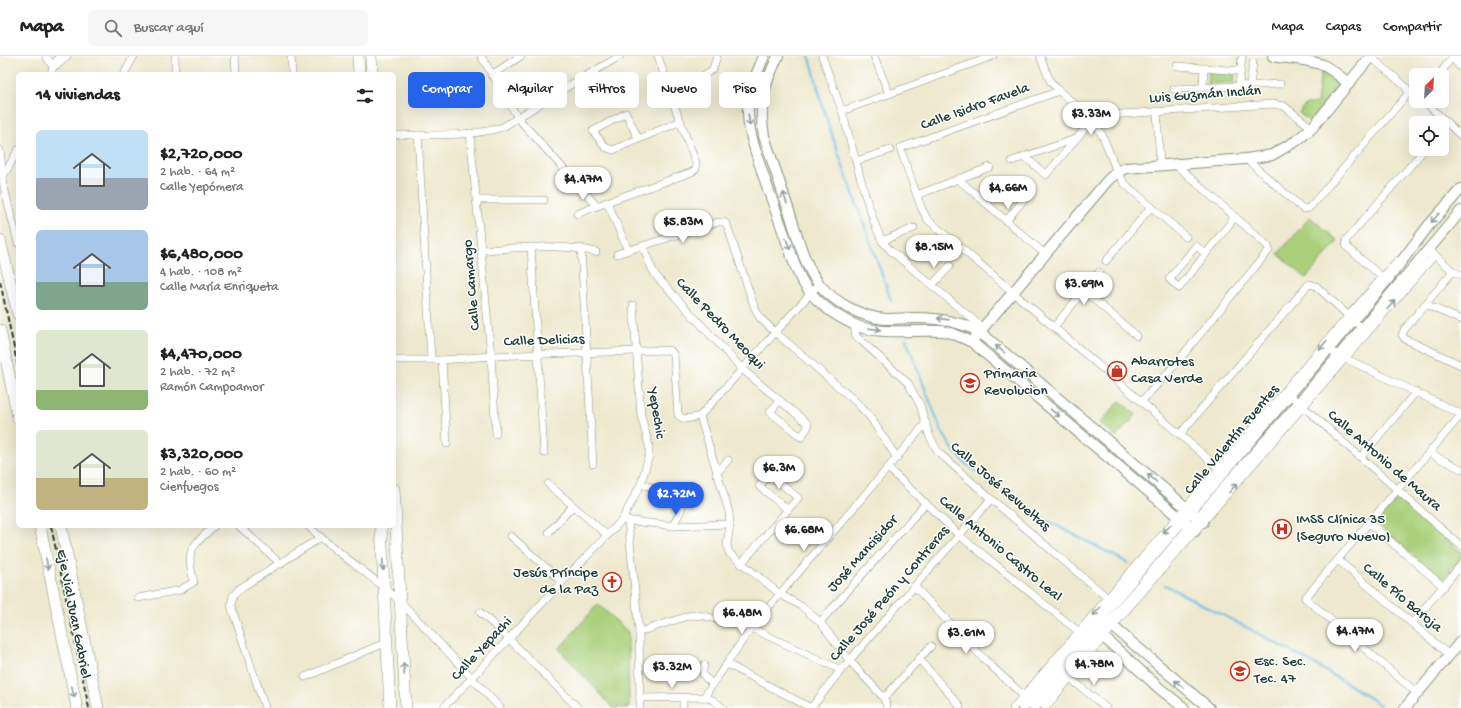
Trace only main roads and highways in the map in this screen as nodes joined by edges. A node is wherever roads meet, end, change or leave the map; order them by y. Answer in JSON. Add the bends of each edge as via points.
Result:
{"nodes":[{"id":1,"x":358,"y":56,"type":"edge"},
{"id":2,"x":371,"y":56,"type":"edge"},
{"id":3,"x":359,"y":72,"type":"edge"},
{"id":4,"x":372,"y":72,"type":"edge"},
{"id":5,"x":0,"y":240,"type":"edge"},
{"id":6,"x":16,"y":306,"type":"edge"},
{"id":7,"x":0,"y":330,"type":"edge"},
{"id":8,"x":16,"y":408,"type":"edge"},
{"id":9,"x":396,"y":521,"type":"edge"},
{"id":10,"x":40,"y":528,"type":"edge"},
{"id":11,"x":61,"y":528,"type":"edge"},
{"id":12,"x":381,"y":528,"type":"edge"},
{"id":13,"x":77,"y":708,"type":"edge"},
{"id":14,"x":98,"y":708,"type":"edge"},
{"id":15,"x":390,"y":708,"type":"edge"},
{"id":16,"x":406,"y":708,"type":"edge"}],
"edges":[{"from":1,"to":3,"type":"main road"},
{"from":2,"to":4,"type":"main road"},
{"from":5,"to":6,"type":"main road"},
{"from":7,"to":8,"type":"main road"},
{"from":16,"to":9,"type":"main road","one_way":true},
{"from":10,"to":13,"type":"main road","name":"Eje Vial Juan Gabriel","one_way":true},
{"from":11,"to":14,"type":"main road","name":"Eje Vial Juan Gabriel"},
{"from":12,"to":15,"type":"main road","one_way":true}]}
